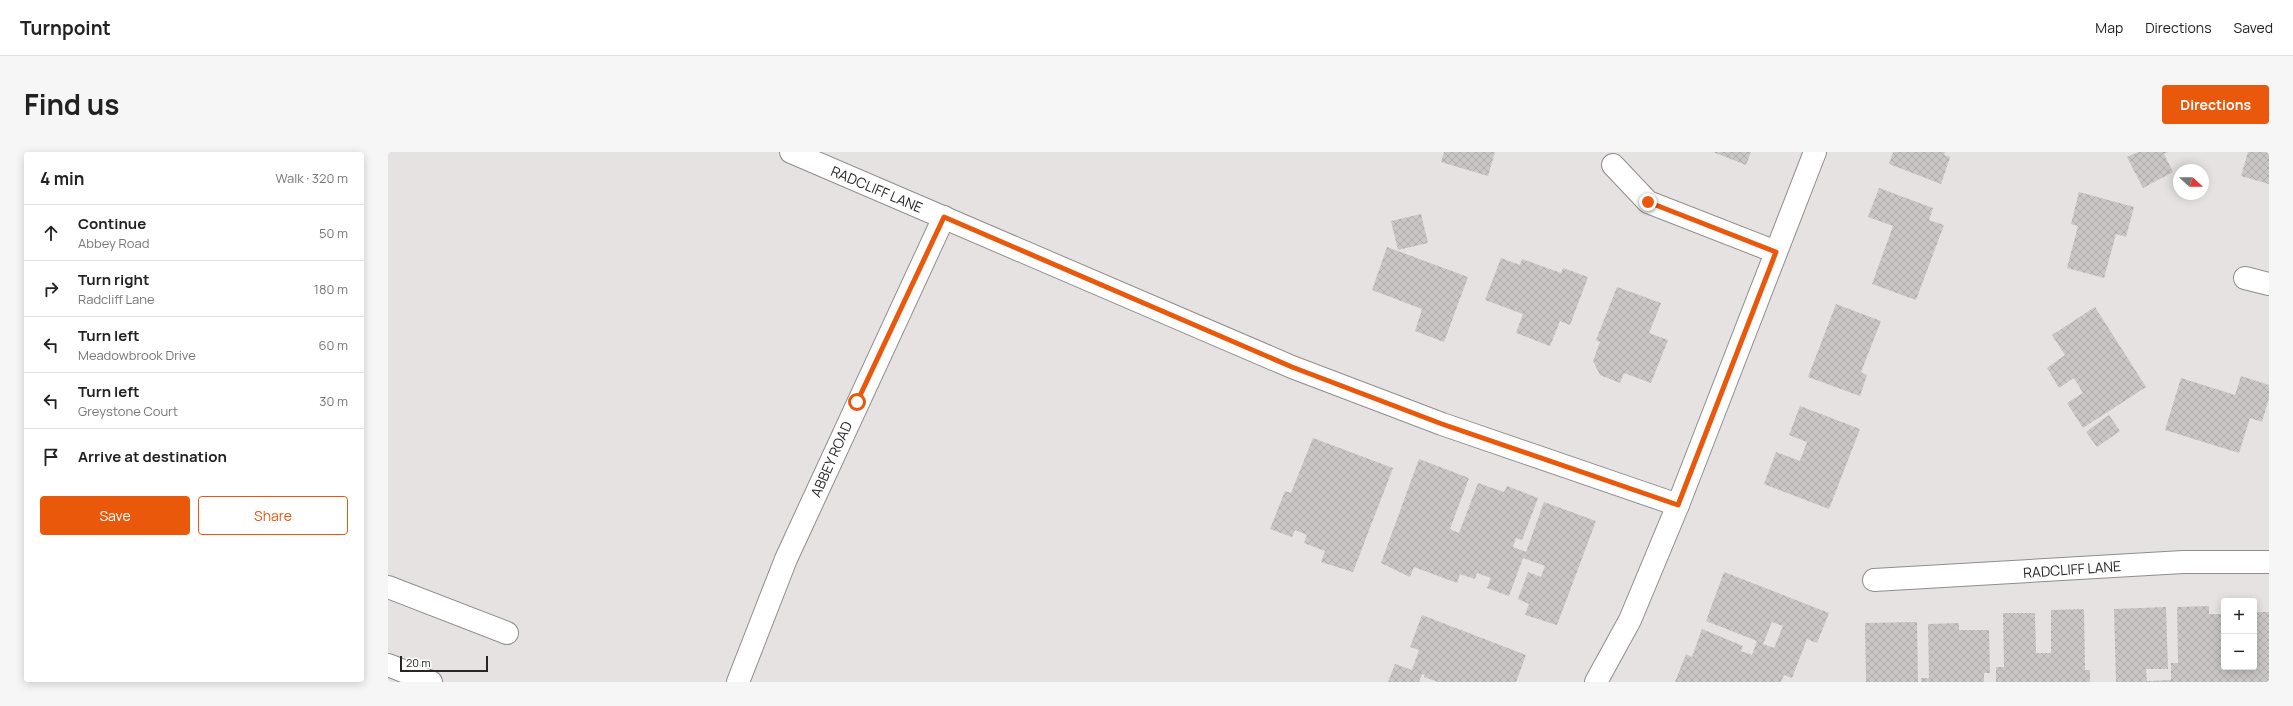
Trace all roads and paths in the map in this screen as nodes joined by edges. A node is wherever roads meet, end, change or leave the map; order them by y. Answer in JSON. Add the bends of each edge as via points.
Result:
{"nodes":[{"id":1,"x":791,"y":152,"type":"edge"},
{"id":2,"x":1815,"y":152,"type":"edge"},
{"id":3,"x":1613,"y":165,"type":"dead end"},
{"id":4,"x":944,"y":217,"type":"junction"},
{"id":5,"x":1776,"y":252,"type":"junction"},
{"id":6,"x":2245,"y":278,"type":"dead end"},
{"id":7,"x":2269,"y":284,"type":"edge"},
{"id":8,"x":1678,"y":505,"type":"junction"},
{"id":9,"x":2269,"y":562,"type":"edge"},
{"id":10,"x":1874,"y":580,"type":"dead end"},
{"id":11,"x":388,"y":587,"type":"edge"},
{"id":12,"x":507,"y":633,"type":"dead end"},
{"id":13,"x":388,"y":665,"type":"edge"},
{"id":14,"x":431,"y":682,"type":"edge"},
{"id":15,"x":738,"y":682,"type":"edge"},
{"id":16,"x":1596,"y":682,"type":"edge"}],
"edges":[{"from":1,"to":4,"type":"street","name":"RADCLIFF LANE"},
{"from":2,"to":5,"type":"street"},
{"from":3,"to":5,"type":"street","via":[[1648,202]]},
{"from":4,"to":8,"type":"street","name":"RADCLIFF LANE","via":[[1292,367],[1442,424]]},
{"from":4,"to":15,"type":"street","name":"ABBEY ROAD","via":[[786,559]]},
{"from":5,"to":8,"type":"street"},
{"from":6,"to":7,"type":"street"},
{"from":8,"to":16,"type":"street","via":[[1630,620]]},
{"from":9,"to":10,"type":"street","name":"RADCLIFF LANE","via":[[2183,562]]},
{"from":11,"to":12,"type":"street"},
{"from":13,"to":14,"type":"street"}]}
